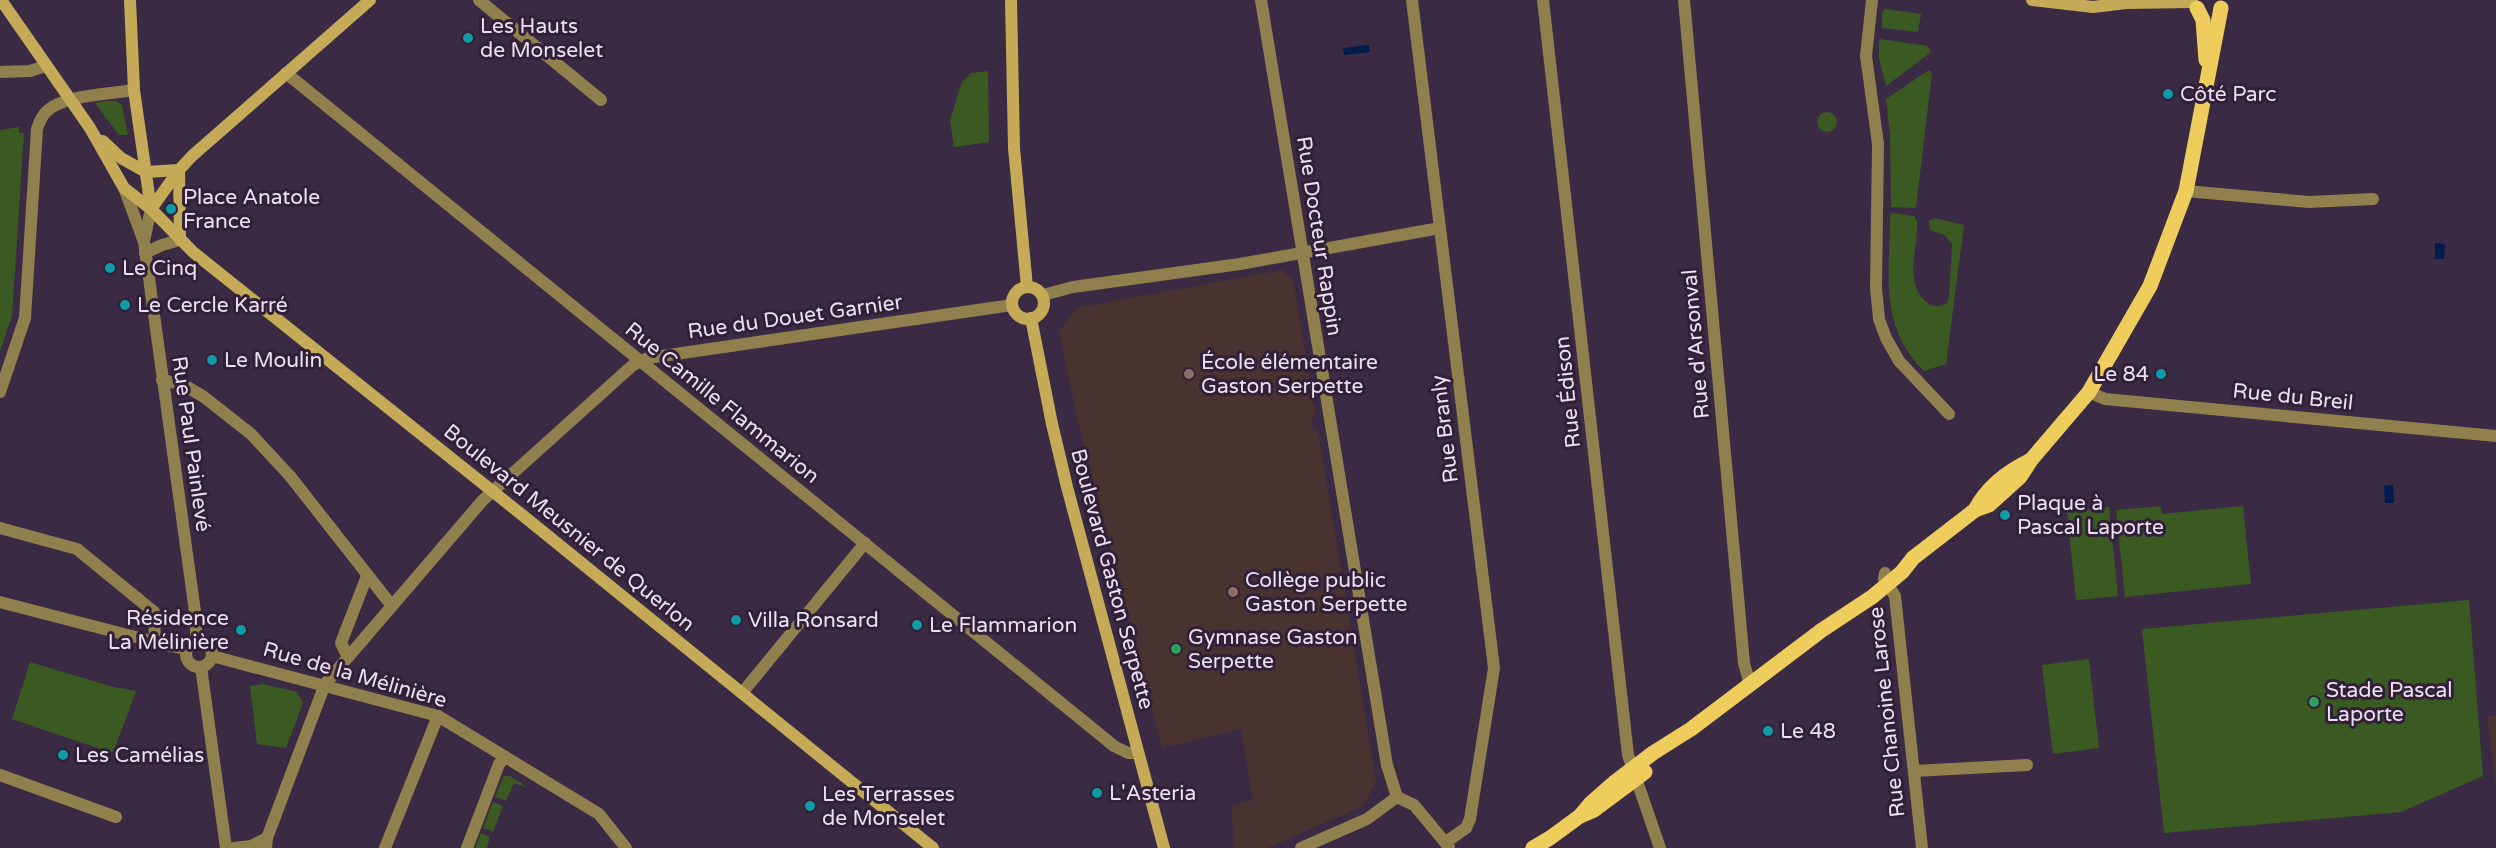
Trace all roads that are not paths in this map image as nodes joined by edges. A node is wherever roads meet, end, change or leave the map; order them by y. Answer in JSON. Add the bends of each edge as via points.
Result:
{"nodes":[{"id":1,"x":1,"y":0,"type":"edge"},
{"id":2,"x":130,"y":0,"type":"edge"},
{"id":3,"x":370,"y":0,"type":"edge"},
{"id":4,"x":479,"y":0,"type":"edge"},
{"id":5,"x":1011,"y":0,"type":"edge"},
{"id":6,"x":1261,"y":0,"type":"edge"},
{"id":7,"x":1412,"y":0,"type":"edge"},
{"id":8,"x":1543,"y":0,"type":"edge"},
{"id":9,"x":1684,"y":0,"type":"edge"},
{"id":10,"x":1872,"y":0,"type":"edge"},
{"id":11,"x":2031,"y":0,"type":"edge"},
{"id":12,"x":2132,"y":2,"type":"edge"},
{"id":13,"x":2193,"y":3,"type":"edge"},
{"id":14,"x":2225,"y":4,"type":"edge"},
{"id":15,"x":45,"y":66,"type":"junction"},
{"id":16,"x":0,"y":72,"type":"edge"},
{"id":17,"x":286,"y":73,"type":"junction"},
{"id":18,"x":2207,"y":78,"type":"junction"},
{"id":19,"x":134,"y":90,"type":"junction"},
{"id":20,"x":69,"y":100,"type":"junction"},
{"id":21,"x":601,"y":100,"type":"dead end"},
{"id":22,"x":90,"y":128,"type":"junction"},
{"id":23,"x":179,"y":170,"type":"junction"},
{"id":24,"x":146,"y":172,"type":"junction"},
{"id":25,"x":124,"y":188,"type":"junction"},
{"id":26,"x":2186,"y":191,"type":"junction"},
{"id":27,"x":2373,"y":199,"type":"dead end"},
{"id":28,"x":151,"y":209,"type":"junction"},
{"id":29,"x":1440,"y":228,"type":"junction"},
{"id":30,"x":180,"y":240,"type":"junction"},
{"id":31,"x":145,"y":248,"type":"junction"},
{"id":32,"x":1302,"y":254,"type":"junction"},
{"id":33,"x":1027,"y":287,"type":"junction"},
{"id":34,"x":1042,"y":296,"type":"junction"},
{"id":35,"x":1012,"y":305,"type":"junction"},
{"id":36,"x":1031,"y":318,"type":"junction"},
{"id":37,"x":641,"y":361,"type":"junction"},
{"id":38,"x":162,"y":380,"type":"junction"},
{"id":39,"x":0,"y":392,"type":"edge"},
{"id":40,"x":2089,"y":392,"type":"junction"},
{"id":41,"x":1949,"y":414,"type":"dead end"},
{"id":42,"x":2496,"y":436,"type":"edge"},
{"id":43,"x":492,"y":491,"type":"junction"},
{"id":44,"x":0,"y":528,"type":"edge"},
{"id":45,"x":866,"y":543,"type":"junction"},
{"id":46,"x":367,"y":576,"type":"junction"},
{"id":47,"x":1886,"y":579,"type":"junction"},
{"id":48,"x":0,"y":602,"type":"edge"},
{"id":49,"x":392,"y":606,"type":"junction"},
{"id":50,"x":155,"y":642,"type":"junction"},
{"id":51,"x":192,"y":644,"type":"junction"},
{"id":52,"x":212,"y":656,"type":"junction"},
{"id":53,"x":348,"y":657,"type":"junction"},
{"id":54,"x":201,"y":666,"type":"junction"},
{"id":55,"x":325,"y":684,"type":"junction"},
{"id":56,"x":1750,"y":685,"type":"junction"},
{"id":57,"x":742,"y":693,"type":"junction"},
{"id":58,"x":438,"y":716,"type":"junction"},
{"id":59,"x":1138,"y":753,"type":"junction"},
{"id":60,"x":505,"y":757,"type":"junction"},
{"id":61,"x":2027,"y":765,"type":"dead end"},
{"id":62,"x":1914,"y":771,"type":"junction"},
{"id":63,"x":1634,"y":774,"type":"junction"},
{"id":64,"x":0,"y":775,"type":"edge"},
{"id":65,"x":1396,"y":797,"type":"junction"},
{"id":66,"x":117,"y":817,"type":"dead end"},
{"id":67,"x":266,"y":843,"type":"edge"},
{"id":68,"x":1545,"y":843,"type":"edge"},
{"id":69,"x":1448,"y":845,"type":"edge"},
{"id":70,"x":226,"y":848,"type":"edge"},
{"id":71,"x":234,"y":848,"type":"edge"},
{"id":72,"x":385,"y":848,"type":"edge"},
{"id":73,"x":467,"y":848,"type":"edge"},
{"id":74,"x":626,"y":848,"type":"edge"},
{"id":75,"x":933,"y":848,"type":"edge"},
{"id":76,"x":1164,"y":848,"type":"edge"},
{"id":77,"x":1301,"y":848,"type":"edge"},
{"id":78,"x":1533,"y":848,"type":"edge"},
{"id":79,"x":1660,"y":848,"type":"edge"},
{"id":80,"x":1922,"y":848,"type":"edge"}],
"edges":[{"from":1,"to":15,"type":"main road"},
{"from":2,"to":19,"type":"main road"},
{"from":3,"to":17,"type":"main road"},
{"from":4,"to":21,"type":"street"},
{"from":5,"to":33,"type":"main road","via":[[1014,148]]},
{"from":6,"to":32,"type":"street","name":"Rue Docteur Rappin"},
{"from":7,"to":29,"type":"street","name":"Rue Branly"},
{"from":8,"to":63,"type":"street","name":"Rue Édison","via":[[1628,755]]},
{"from":9,"to":56,"type":"street","name":"Rue d'Arsonval","via":[[1744,663]]},
{"from":10,"to":41,"type":"street","via":[[1866,56],[1878,144],[1879,319],[1899,362]]},
{"from":11,"to":12,"type":"main road","via":[[2082,6]]},
{"from":12,"to":13,"type":"main road"},
{"from":13,"to":14,"type":"main road","via":[[2212,12]]},
{"from":13,"to":18,"type":"main road","via":[[2203,20]]},
{"from":14,"to":18,"type":"main road"},
{"from":15,"to":16,"type":"street"},
{"from":15,"to":20,"type":"main road"},
{"from":17,"to":23,"type":"main road"},
{"from":17,"to":37,"type":"street","name":"Rue Camille Flammarion"},
{"from":18,"to":26,"type":"main road"},
{"from":19,"to":20,"type":"street"},
{"from":19,"to":24,"type":"main road"},
{"from":20,"to":22,"type":"main road"},
{"from":20,"to":39,"type":"street","via":[[46,112],[37,129],[25,318]]},
{"from":22,"to":24,"type":"main road","via":[[121,158]]},
{"from":22,"to":25,"type":"main road"},
{"from":23,"to":24,"type":"main road"},
{"from":23,"to":28,"type":"main road"},
{"from":23,"to":30,"type":"main road"},
{"from":24,"to":28,"type":"main road"},
{"from":25,"to":28,"type":"main road"},
{"from":25,"to":31,"type":"street"},
{"from":26,"to":27,"type":"street","via":[[2308,202]]},
{"from":26,"to":40,"type":"main road","via":[[2150,286]]},
{"from":28,"to":30,"type":"main road"},
{"from":28,"to":31,"type":"street"},
{"from":29,"to":32,"type":"street"},
{"from":29,"to":69,"type":"street","name":"Rue Branly","via":[[1494,668],[1470,819]]},
{"from":30,"to":31,"type":"street"},
{"from":30,"to":43,"type":"main road","name":"Boulevard Meusnier de Querlon"},
{"from":31,"to":38,"type":"street","name":"Rue Paul Painlevé"},
{"from":32,"to":34,"type":"street","via":[[1073,287]]},
{"from":32,"to":65,"type":"street","name":"Rue Docteur Rappin","via":[[1387,765]]},
{"from":33,"to":34,"type":"main road"},
{"from":33,"to":35,"type":"main road","via":[[1014,295]]},
{"from":34,"to":36,"type":"main road","via":[[1042,310]]},
{"from":35,"to":36,"type":"main road","via":[[1019,316]]},
{"from":35,"to":37,"type":"street","name":"Rue du Douet Garnier"},
{"from":36,"to":59,"type":"main road","name":"Boulevard Gaston Serpette","via":[[1067,487]]},
{"from":37,"to":43,"type":"street","name":"Rue du Douet Garnier"},
{"from":37,"to":45,"type":"street","name":"Rue Camille Flammarion"},
{"from":38,"to":46,"type":"street","via":[[184,385],[204,397],[251,434],[290,476]]},
{"from":38,"to":51,"type":"street","name":"Rue Paul Painlevé","via":[[194,608]]},
{"from":40,"to":42,"type":"street","name":"Rue du Breil","via":[[2105,399]]},
{"from":40,"to":47,"type":"main road","via":[[2007,489],[1913,558],[1902,573]]},
{"from":43,"to":49,"type":"street","name":"Rue du Douet Garnier"},
{"from":43,"to":57,"type":"main road","name":"Boulevard Meusnier de Querlon"},
{"from":44,"to":50,"type":"street","via":[[78,549],[154,612]]},
{"from":45,"to":57,"type":"street"},
{"from":45,"to":59,"type":"street","name":"Rue Camille Flammarion","via":[[1114,746]]},
{"from":46,"to":49,"type":"street"},
{"from":46,"to":53,"type":"street","via":[[341,643]]},
{"from":47,"to":56,"type":"main road"},
{"from":47,"to":62,"type":"street","name":"Rue Chanoine Larose","via":[[1895,596]]},
{"from":48,"to":50,"type":"street"},
{"from":49,"to":53,"type":"street","name":"Rue du Douet Garnier"},
{"from":50,"to":51,"type":"street"},
{"from":51,"to":52,"type":"street","via":[[203,641],[210,646]]},
{"from":51,"to":54,"type":"street","via":[[186,656],[190,663]]},
{"from":52,"to":54,"type":"street","via":[[208,664]]},
{"from":52,"to":55,"type":"street","name":"Rue de la Mélinière"},
{"from":53,"to":55,"type":"street","name":"Rue du Douet Garnier"},
{"from":54,"to":70,"type":"street"},
{"from":55,"to":58,"type":"street","name":"Rue de la Mélinière"},
{"from":55,"to":67,"type":"street","name":"Rue du Douet Garnier"},
{"from":56,"to":63,"type":"main road"},
{"from":57,"to":75,"type":"main road","name":"Boulevard Meusnier de Querlon"},
{"from":58,"to":60,"type":"street","name":"Rue de la Mélinière"},
{"from":58,"to":72,"type":"street"},
{"from":59,"to":76,"type":"main road","name":"Boulevard Gaston Serpette"},
{"from":60,"to":73,"type":"street"},
{"from":60,"to":74,"type":"street","name":"Rue de la Mélinière","via":[[599,814]]},
{"from":61,"to":62,"type":"street"},
{"from":62,"to":80,"type":"street","name":"Rue Chanoine Larose"},
{"from":63,"to":68,"type":"main road","via":[[1590,804],[1581,816]]},
{"from":63,"to":79,"type":"street","name":"Rue Édison"},
{"from":64,"to":66,"type":"street"},
{"from":65,"to":69,"type":"street","via":[[1414,805]]},
{"from":65,"to":77,"type":"street","via":[[1367,819]]},
{"from":67,"to":71,"type":"street"},
{"from":68,"to":78,"type":"main road"}]}
